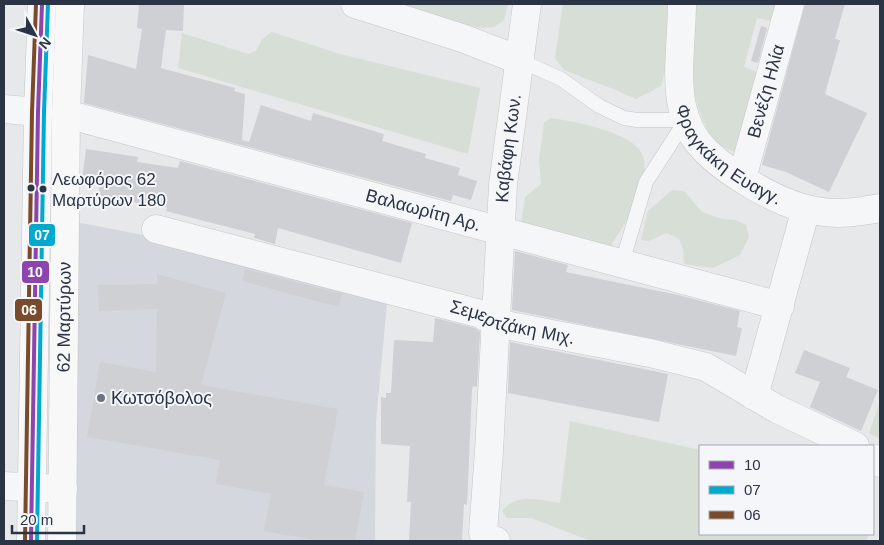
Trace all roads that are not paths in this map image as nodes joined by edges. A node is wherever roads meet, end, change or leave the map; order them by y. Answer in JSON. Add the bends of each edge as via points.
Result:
{"nodes":[{"id":1,"x":42,"y":4,"type":"edge"},
{"id":2,"x":70,"y":4,"type":"edge"},
{"id":3,"x":355,"y":4,"type":"edge"},
{"id":4,"x":527,"y":4,"type":"edge"},
{"id":5,"x":682,"y":4,"type":"edge"},
{"id":6,"x":790,"y":4,"type":"edge"},
{"id":7,"x":519,"y":60,"type":"junction"},
{"id":8,"x":4,"y":110,"type":"edge"},
{"id":9,"x":38,"y":112,"type":"junction"},
{"id":10,"x":66,"y":114,"type":"junction"},
{"id":11,"x":686,"y":120,"type":"junction"},
{"id":12,"x":742,"y":178,"type":"junction"},
{"id":13,"x":880,"y":208,"type":"edge"},
{"id":14,"x":806,"y":209,"type":"junction"},
{"id":15,"x":156,"y":229,"type":"dead end"},
{"id":16,"x":501,"y":231,"type":"junction"},
{"id":17,"x":622,"y":263,"type":"junction"},
{"id":18,"x":780,"y":306,"type":"junction"},
{"id":19,"x":495,"y":323,"type":"junction"},
{"id":20,"x":754,"y":396,"type":"junction"},
{"id":21,"x":853,"y":445,"type":"edge"},
{"id":22,"x":4,"y":486,"type":"edge"},
{"id":23,"x":31,"y":487,"type":"junction"},
{"id":24,"x":63,"y":488,"type":"junction"},
{"id":25,"x":489,"y":537,"type":"edge"},
{"id":26,"x":31,"y":541,"type":"edge"},
{"id":27,"x":62,"y":541,"type":"edge"}],
"edges":[{"from":1,"to":9,"type":"main road","name":"62 Μαρτύρων"},
{"from":2,"to":10,"type":"main road","name":"62 Μαρτύρων"},
{"from":3,"to":7,"type":"street"},
{"from":4,"to":7,"type":"street","name":"Καβάφη Κων."},
{"from":5,"to":11,"type":"street","name":"Φραγκάκη Ευαγγ.","via":[[680,85]]},
{"from":6,"to":12,"type":"street","name":"Βενέζη Ηλία"},
{"from":7,"to":11,"type":"lane","via":[[561,79],[598,106],[624,118]]},
{"from":7,"to":16,"type":"street","name":"Καβάφη Κων.","via":[[503,185]]},
{"from":8,"to":9,"type":"street"},
{"from":9,"to":23,"type":"main road","name":"62 Μαρτύρων"},
{"from":10,"to":16,"type":"street","name":"Βαλαωρίτη Αρ."},
{"from":10,"to":24,"type":"main road","name":"62 Μαρτύρων"},
{"from":11,"to":12,"type":"street","name":"Φραγκάκη Ευαγγ.","via":[[702,147]]},
{"from":11,"to":17,"type":"lane","via":[[646,182]]},
{"from":12,"to":14,"type":"street","name":"Φραγκάκη Ευαγγ.","via":[[787,203]]},
{"from":13,"to":14,"type":"street","name":"Φραγκάκη Ευαγγ.","via":[[845,213]]},
{"from":14,"to":18,"type":"street"},
{"from":15,"to":19,"type":"street","name":"Σεμερτζάκη Μιχ.","via":[[481,314]]},
{"from":16,"to":17,"type":"street","name":"Βαλαωρίτη Αρ."},
{"from":16,"to":19,"type":"street","name":"Καβάφη Κων."},
{"from":17,"to":18,"type":"street","name":"Βαλαωρίτη Αρ."},
{"from":18,"to":20,"type":"street"},
{"from":19,"to":20,"type":"street","name":"Σεμερτζάκη Μιχ.","via":[[698,365],[718,373]]},
{"from":19,"to":25,"type":"street","name":"Καβάφη Κων."},
{"from":20,"to":21,"type":"street","name":"Σεμερτζάκη Μιχ."},
{"from":22,"to":23,"type":"street"},
{"from":23,"to":24,"type":"street"},
{"from":23,"to":26,"type":"main road","name":"62 Μαρτύρων"},
{"from":24,"to":27,"type":"main road","name":"62 Μαρτύρων"}]}
